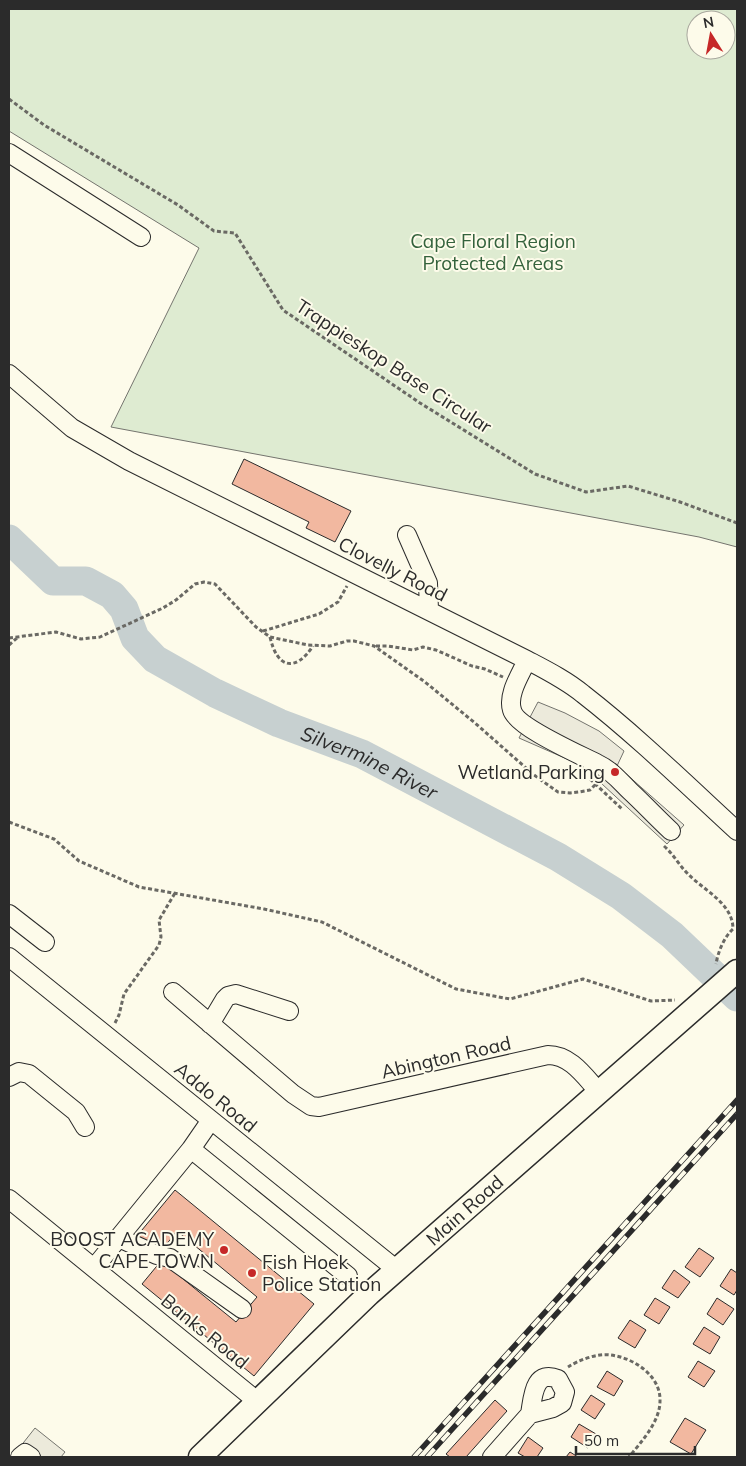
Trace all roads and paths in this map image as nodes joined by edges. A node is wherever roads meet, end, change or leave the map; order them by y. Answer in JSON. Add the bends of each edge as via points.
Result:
{"nodes":[{"id":1,"x":9,"y":99,"type":"edge"},
{"id":2,"x":9,"y":153,"type":"edge"},
{"id":3,"x":141,"y":238,"type":"dead end"},
{"id":4,"x":9,"y":374,"type":"edge"},
{"id":5,"x":737,"y":523,"type":"edge"},
{"id":6,"x":407,"y":535,"type":"dead end"},
{"id":7,"x":355,"y":573,"type":"junction"},
{"id":8,"x":429,"y":610,"type":"junction"},
{"id":9,"x":263,"y":632,"type":"junction"},
{"id":10,"x":270,"y":637,"type":"junction"},
{"id":11,"x":9,"y":638,"type":"edge"},
{"id":12,"x":16,"y":638,"type":"junction"},
{"id":13,"x":9,"y":645,"type":"edge"},
{"id":14,"x":314,"y":646,"type":"junction"},
{"id":15,"x":374,"y":646,"type":"junction"},
{"id":16,"x":527,"y":660,"type":"junction"},
{"id":17,"x":518,"y":681,"type":"junction"},
{"id":18,"x":610,"y":771,"type":"junction"},
{"id":19,"x":595,"y":785,"type":"junction"},
{"id":20,"x":623,"y":810,"type":"dead end"},
{"id":21,"x":9,"y":822,"type":"edge"},
{"id":22,"x":737,"y":831,"type":"edge"},
{"id":23,"x":665,"y":836,"type":"joint"},
{"id":24,"x":175,"y":893,"type":"junction"},
{"id":25,"x":9,"y":914,"type":"edge"},
{"id":26,"x":45,"y":942,"type":"dead end"},
{"id":27,"x":9,"y":957,"type":"edge"},
{"id":28,"x":727,"y":968,"type":"edge"},
{"id":29,"x":173,"y":992,"type":"dead end"},
{"id":30,"x":676,"y":1000,"type":"dead end"},
{"id":31,"x":289,"y":1011,"type":"dead end"},
{"id":32,"x":210,"y":1024,"type":"junction"},
{"id":33,"x":104,"y":1034,"type":"junction"},
{"id":34,"x":9,"y":1077,"type":"edge"},
{"id":35,"x":599,"y":1092,"type":"junction"},
{"id":36,"x":211,"y":1120,"type":"junction"},
{"id":37,"x":85,"y":1127,"type":"dead end"},
{"id":38,"x":191,"y":1149,"type":"junction"},
{"id":39,"x":9,"y":1200,"type":"edge"},
{"id":40,"x":119,"y":1238,"type":"junction"},
{"id":41,"x":94,"y":1268,"type":"junction"},
{"id":42,"x":397,"y":1270,"type":"junction"},
{"id":43,"x":348,"y":1276,"type":"dead end"},
{"id":44,"x":242,"y":1309,"type":"dead end"},
{"id":45,"x":558,"y":1380,"type":"junction"},
{"id":46,"x":257,"y":1401,"type":"junction"},
{"id":47,"x":530,"y":1414,"type":"junction"},
{"id":48,"x":20,"y":1457,"type":"edge"},
{"id":49,"x":31,"y":1457,"type":"edge"},
{"id":50,"x":200,"y":1457,"type":"edge"},
{"id":51,"x":492,"y":1457,"type":"edge"},
{"id":52,"x":629,"y":1457,"type":"edge"}],
"edges":[{"from":1,"to":5,"type":"path","name":"Trappieskop Base Circular","via":[[44,125],[178,205],[214,231],[236,233],[283,310],[420,403],[535,474],[586,492],[628,486]]},
{"from":2,"to":3,"type":"street"},
{"from":4,"to":7,"type":"street","name":"Clovelly Road","via":[[56,416],[86,437]]},
{"from":6,"to":8,"type":"street","via":[[428,583]]},
{"from":7,"to":8,"type":"street","name":"Clovelly Road"},
{"from":7,"to":9,"type":"path","via":[[338,602],[319,614]]},
{"from":8,"to":16,"type":"street","name":"Clovelly Road"},
{"from":9,"to":10,"type":"path"},
{"from":9,"to":12,"type":"path","via":[[215,584],[204,582],[194,584],[176,600],[100,637],[81,639],[56,632]]},
{"from":10,"to":14,"type":"path"},
{"from":10,"to":14,"type":"path","via":[[279,659],[287,664],[296,664]]},
{"from":11,"to":12,"type":"path"},
{"from":12,"to":13,"type":"path"},
{"from":14,"to":15,"type":"path","via":[[354,641]]},
{"from":15,"to":17,"type":"path","via":[[436,650]]},
{"from":15,"to":19,"type":"path","via":[[430,686],[552,789],[570,793],[590,790]]},
{"from":16,"to":17,"type":"street"},
{"from":16,"to":22,"type":"street","name":"Clovelly Road","via":[[566,682],[626,729]]},
{"from":17,"to":18,"type":"street","via":[[512,710],[523,724]]},
{"from":18,"to":19,"type":"path"},
{"from":18,"to":23,"type":"street"},
{"from":19,"to":20,"type":"path"},
{"from":21,"to":24,"type":"path","via":[[54,838],[79,862],[139,887]]},
{"from":23,"to":28,"type":"path","via":[[685,872],[715,895],[733,920],[733,929],[715,963]]},
{"from":24,"to":30,"type":"path","via":[[322,922],[456,989],[510,999],[583,979],[651,1002]]},
{"from":24,"to":33,"type":"path","via":[[159,920],[159,945],[124,994],[116,1021]]},
{"from":25,"to":26,"type":"street"},
{"from":27,"to":33,"type":"street","name":"Addo Road"},
{"from":28,"to":35,"type":"main road","name":"Main Road","via":[[708,996]]},
{"from":29,"to":32,"type":"street","name":"Abington Road"},
{"from":31,"to":32,"type":"street","via":[[236,994],[225,999]]},
{"from":32,"to":35,"type":"street","name":"Abington Road","via":[[311,1106],[319,1107],[548,1055],[569,1060]]},
{"from":33,"to":36,"type":"street","name":"Addo Road"},
{"from":34,"to":37,"type":"street","via":[[19,1072],[29,1074],[76,1112]]},
{"from":35,"to":42,"type":"main road","name":"Main Road"},
{"from":36,"to":38,"type":"street"},
{"from":36,"to":42,"type":"street","name":"Addo Road"},
{"from":38,"to":40,"type":"street"},
{"from":38,"to":43,"type":"street"},
{"from":39,"to":41,"type":"street","name":"Banks Road"},
{"from":40,"to":41,"type":"street"},
{"from":40,"to":44,"type":"street","via":[[170,1258]]},
{"from":41,"to":46,"type":"street","name":"Banks Road"},
{"from":42,"to":46,"type":"main road","name":"Main Road"},
{"from":45,"to":47,"type":"street","via":[[549,1377],[539,1381],[534,1388]]},
{"from":45,"to":47,"type":"street","via":[[565,1392],[562,1403]]},
{"from":45,"to":52,"type":"path","via":[[574,1364],[602,1355],[619,1357],[645,1369],[657,1385],[660,1402],[647,1435]]},
{"from":46,"to":50,"type":"main road","name":"Main Road"},
{"from":47,"to":51,"type":"street"},
{"from":48,"to":49,"type":"street","via":[[25,1453]]}]}
